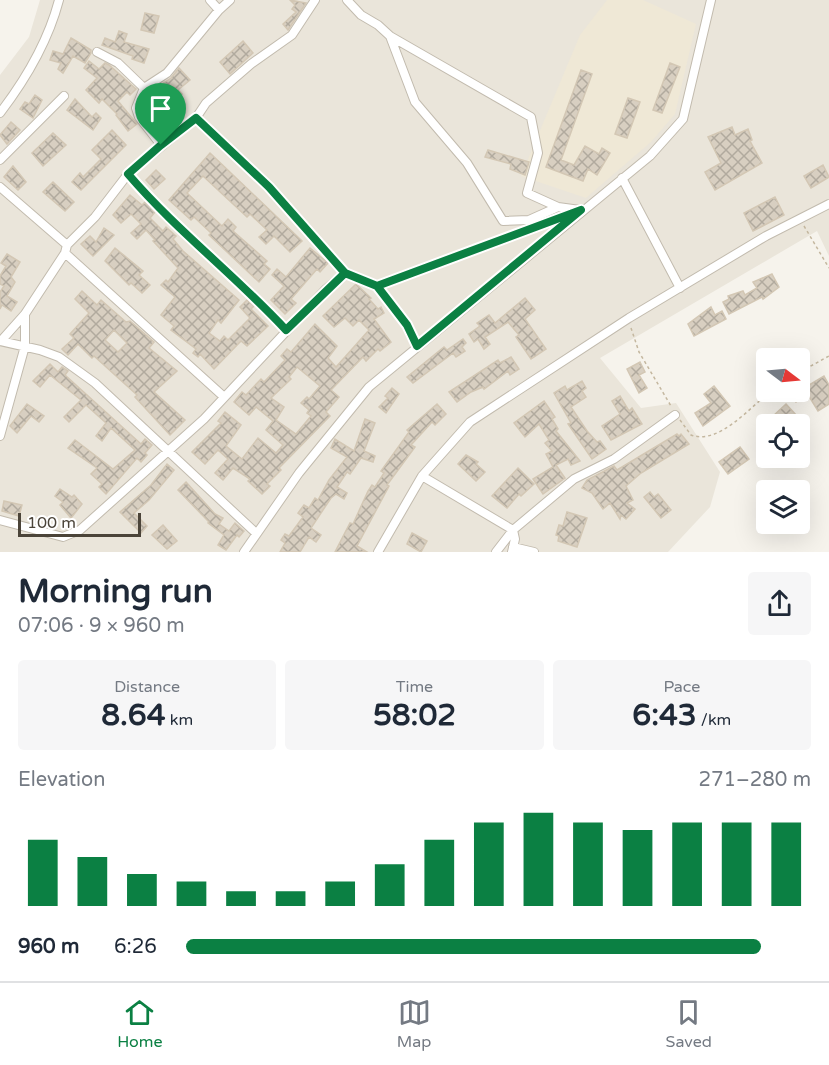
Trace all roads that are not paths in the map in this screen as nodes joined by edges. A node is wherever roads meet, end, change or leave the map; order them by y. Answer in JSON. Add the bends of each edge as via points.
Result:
{"nodes":[{"id":1,"x":59,"y":0,"type":"edge"},
{"id":2,"x":210,"y":0,"type":"edge"},
{"id":3,"x":230,"y":0,"type":"edge"},
{"id":4,"x":315,"y":0,"type":"edge"},
{"id":5,"x":347,"y":0,"type":"edge"},
{"id":6,"x":711,"y":0,"type":"edge"},
{"id":7,"x":219,"y":10,"type":"junction"},
{"id":8,"x":390,"y":36,"type":"junction"},
{"id":9,"x":97,"y":52,"type":"dead end"},
{"id":10,"x":144,"y":88,"type":"junction"},
{"id":11,"x":64,"y":96,"type":"dead end"},
{"id":12,"x":0,"y":113,"type":"edge"},
{"id":13,"x":196,"y":118,"type":"junction"},
{"id":14,"x":161,"y":145,"type":"junction"},
{"id":15,"x":0,"y":160,"type":"edge"},
{"id":16,"x":128,"y":174,"type":"junction"},
{"id":17,"x":622,"y":178,"type":"junction"},
{"id":18,"x":0,"y":187,"type":"edge"},
{"id":19,"x":829,"y":204,"type":"edge"},
{"id":20,"x":558,"y":207,"type":"junction"},
{"id":21,"x":581,"y":210,"type":"junction"},
{"id":22,"x":66,"y":249,"type":"junction"},
{"id":23,"x":345,"y":273,"type":"junction"},
{"id":24,"x":377,"y":286,"type":"junction"},
{"id":25,"x":680,"y":288,"type":"junction"},
{"id":26,"x":26,"y":315,"type":"junction"},
{"id":27,"x":286,"y":330,"type":"junction"},
{"id":28,"x":1,"y":341,"type":"edge"},
{"id":29,"x":25,"y":346,"type":"junction"},
{"id":30,"x":417,"y":346,"type":"junction"},
{"id":31,"x":223,"y":396,"type":"junction"},
{"id":32,"x":675,"y":415,"type":"road end"},
{"id":33,"x":0,"y":436,"type":"edge"},
{"id":34,"x":169,"y":450,"type":"junction"},
{"id":35,"x":422,"y":476,"type":"junction"},
{"id":36,"x":0,"y":520,"type":"edge"},
{"id":37,"x":513,"y":530,"type":"junction"},
{"id":38,"x":256,"y":534,"type":"junction"},
{"id":39,"x":513,"y":550,"type":"edge"},
{"id":40,"x":244,"y":552,"type":"edge"},
{"id":41,"x":378,"y":552,"type":"edge"},
{"id":42,"x":496,"y":552,"type":"edge"},
{"id":43,"x":534,"y":552,"type":"edge"}],
"edges":[{"from":1,"to":12,"type":"street","via":[[33,65]]},
{"from":2,"to":7,"type":"street"},
{"from":3,"to":7,"type":"street"},
{"from":4,"to":13,"type":"street","via":[[292,35],[251,64],[206,103]]},
{"from":5,"to":8,"type":"street"},
{"from":6,"to":17,"type":"street","via":[[683,119],[650,156]]},
{"from":7,"to":10,"type":"street","via":[[167,73]]},
{"from":8,"to":20,"type":"street","via":[[531,117],[538,153],[527,194]]},
{"from":8,"to":20,"type":"street","via":[[415,102],[467,163],[503,221],[530,220]]},
{"from":9,"to":10,"type":"street","via":[[118,63]]},
{"from":10,"to":14,"type":"street","via":[[136,108]]},
{"from":11,"to":15,"type":"street"},
{"from":13,"to":14,"type":"street"},
{"from":13,"to":23,"type":"street","via":[[269,187]]},
{"from":14,"to":16,"type":"street"},
{"from":16,"to":22,"type":"street"},
{"from":16,"to":27,"type":"street","via":[[154,204]]},
{"from":17,"to":21,"type":"street"},
{"from":17,"to":25,"type":"street"},
{"from":18,"to":22,"type":"street"},
{"from":19,"to":25,"type":"street","via":[[766,236]]},
{"from":20,"to":21,"type":"street"},
{"from":21,"to":24,"type":"street"},
{"from":21,"to":30,"type":"street"},
{"from":22,"to":26,"type":"street"},
{"from":22,"to":31,"type":"street"},
{"from":23,"to":24,"type":"street"},
{"from":23,"to":27,"type":"street"},
{"from":24,"to":30,"type":"street","via":[[407,325]]},
{"from":25,"to":35,"type":"street","via":[[470,422]]},
{"from":26,"to":28,"type":"street"},
{"from":26,"to":29,"type":"street"},
{"from":27,"to":31,"type":"street"},
{"from":28,"to":29,"type":"street"},
{"from":29,"to":33,"type":"street"},
{"from":29,"to":34,"type":"street","via":[[59,357],[78,370]]},
{"from":30,"to":38,"type":"street","via":[[369,387],[299,473]]},
{"from":31,"to":34,"type":"street"},
{"from":32,"to":37,"type":"street","via":[[614,459],[574,479]]},
{"from":34,"to":36,"type":"street","via":[[70,536]]},
{"from":34,"to":38,"type":"street"},
{"from":35,"to":37,"type":"street"},
{"from":35,"to":41,"type":"street"},
{"from":37,"to":39,"type":"street"},
{"from":37,"to":42,"type":"street"},
{"from":38,"to":40,"type":"street"},
{"from":39,"to":43,"type":"street"}]}
